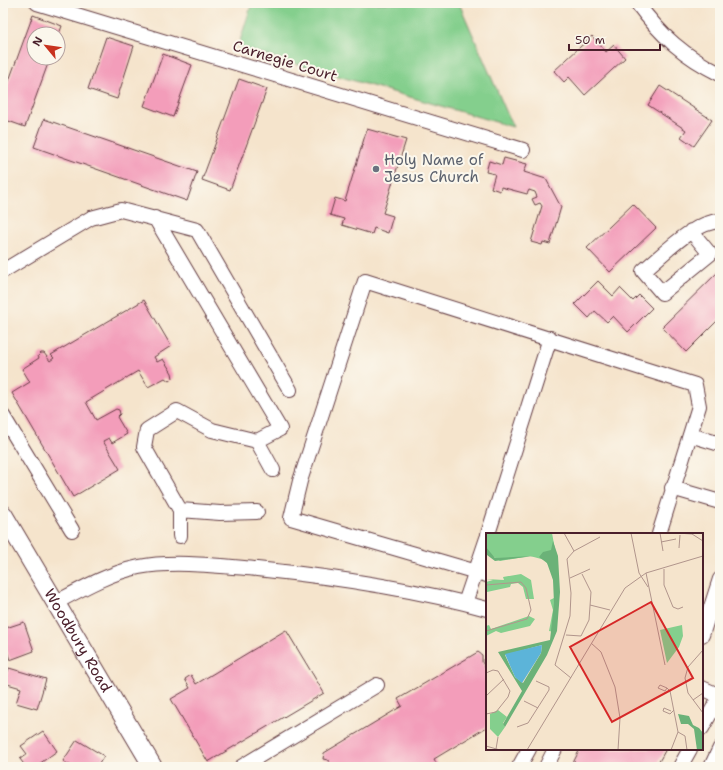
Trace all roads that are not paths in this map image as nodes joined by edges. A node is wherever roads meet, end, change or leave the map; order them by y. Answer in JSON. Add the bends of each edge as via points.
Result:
{"nodes":[{"id":1,"x":36,"y":3,"type":"edge"},
{"id":2,"x":637,"y":3,"type":"edge"},
{"id":3,"x":720,"y":74,"type":"edge"},
{"id":4,"x":524,"y":150,"type":"dead end"},
{"id":5,"x":155,"y":218,"type":"junction"},
{"id":6,"x":720,"y":221,"type":"edge"},
{"id":7,"x":691,"y":231,"type":"junction"},
{"id":8,"x":3,"y":271,"type":"edge"},
{"id":9,"x":550,"y":338,"type":"junction"},
{"id":10,"x":290,"y":390,"type":"dead end"},
{"id":11,"x":3,"y":416,"type":"edge"},
{"id":12,"x":690,"y":435,"type":"junction"},
{"id":13,"x":257,"y":441,"type":"junction"},
{"id":14,"x":720,"y":444,"type":"edge"},
{"id":15,"x":273,"y":470,"type":"dead end"},
{"id":16,"x":672,"y":488,"type":"junction"},
{"id":17,"x":720,"y":502,"type":"edge"},
{"id":18,"x":180,"y":510,"type":"junction"},
{"id":19,"x":257,"y":512,"type":"dead end"},
{"id":20,"x":3,"y":514,"type":"edge"},
{"id":21,"x":72,"y":530,"type":"dead end"},
{"id":22,"x":489,"y":533,"type":"edge"},
{"id":23,"x":659,"y":533,"type":"edge"},
{"id":24,"x":180,"y":536,"type":"dead end"},
{"id":25,"x":486,"y":545,"type":"edge"},
{"id":26,"x":482,"y":573,"type":"edge"},
{"id":27,"x":720,"y":579,"type":"edge"},
{"id":28,"x":55,"y":603,"type":"junction"},
{"id":29,"x":465,"y":603,"type":"junction"},
{"id":30,"x":486,"y":609,"type":"edge"},
{"id":31,"x":703,"y":632,"type":"edge"},
{"id":32,"x":377,"y":685,"type":"dead end"},
{"id":33,"x":703,"y":688,"type":"edge"},
{"id":34,"x":720,"y":696,"type":"edge"},
{"id":35,"x":703,"y":726,"type":"edge"},
{"id":36,"x":720,"y":748,"type":"edge"},
{"id":37,"x":528,"y":750,"type":"edge"},
{"id":38,"x":554,"y":750,"type":"edge"},
{"id":39,"x":689,"y":750,"type":"edge"},
{"id":40,"x":153,"y":767,"type":"edge"},
{"id":41,"x":241,"y":767,"type":"edge"},
{"id":42,"x":518,"y":767,"type":"edge"},
{"id":43,"x":546,"y":767,"type":"edge"},
{"id":44,"x":680,"y":767,"type":"edge"},
{"id":45,"x":711,"y":767,"type":"edge"}],
"edges":[{"from":1,"to":4,"type":"street","name":"Carnegie Court"},
{"from":2,"to":3,"type":"street","via":[[669,41],[696,62]]},
{"from":5,"to":8,"type":"street","via":[[121,210],[91,218]]},
{"from":5,"to":10,"type":"street","via":[[197,230]]},
{"from":5,"to":13,"type":"street","via":[[280,429]]},
{"from":6,"to":7,"type":"street","via":[[711,221]]},
{"from":7,"to":7,"type":"street","via":[[643,271],[662,293],[710,254]]},
{"from":9,"to":12,"type":"street","via":[[695,385],[699,406]]},
{"from":9,"to":22,"type":"street"},
{"from":9,"to":26,"type":"street","via":[[365,281],[300,480],[291,518]]},
{"from":11,"to":21,"type":"street"},
{"from":12,"to":14,"type":"street"},
{"from":12,"to":16,"type":"street"},
{"from":13,"to":15,"type":"street"},
{"from":13,"to":18,"type":"street","via":[[212,430],[177,411],[147,430],[144,447]]},
{"from":16,"to":17,"type":"street"},
{"from":16,"to":23,"type":"street"},
{"from":18,"to":19,"type":"street"},
{"from":18,"to":24,"type":"street"},
{"from":20,"to":28,"type":"main road","name":"Woodbury Road"},
{"from":25,"to":26,"type":"street"},
{"from":26,"to":29,"type":"street"},
{"from":27,"to":31,"type":"street"},
{"from":28,"to":29,"type":"street","via":[[115,574],[139,567],[161,565],[222,566],[324,576]]},
{"from":28,"to":40,"type":"main road","name":"Woodbury Road"},
{"from":29,"to":30,"type":"street"},
{"from":32,"to":41,"type":"street"},
{"from":33,"to":34,"type":"street"},
{"from":34,"to":35,"type":"street"},
{"from":36,"to":45,"type":"street"},
{"from":37,"to":42,"type":"street"},
{"from":38,"to":43,"type":"street"},
{"from":39,"to":44,"type":"street"}]}
